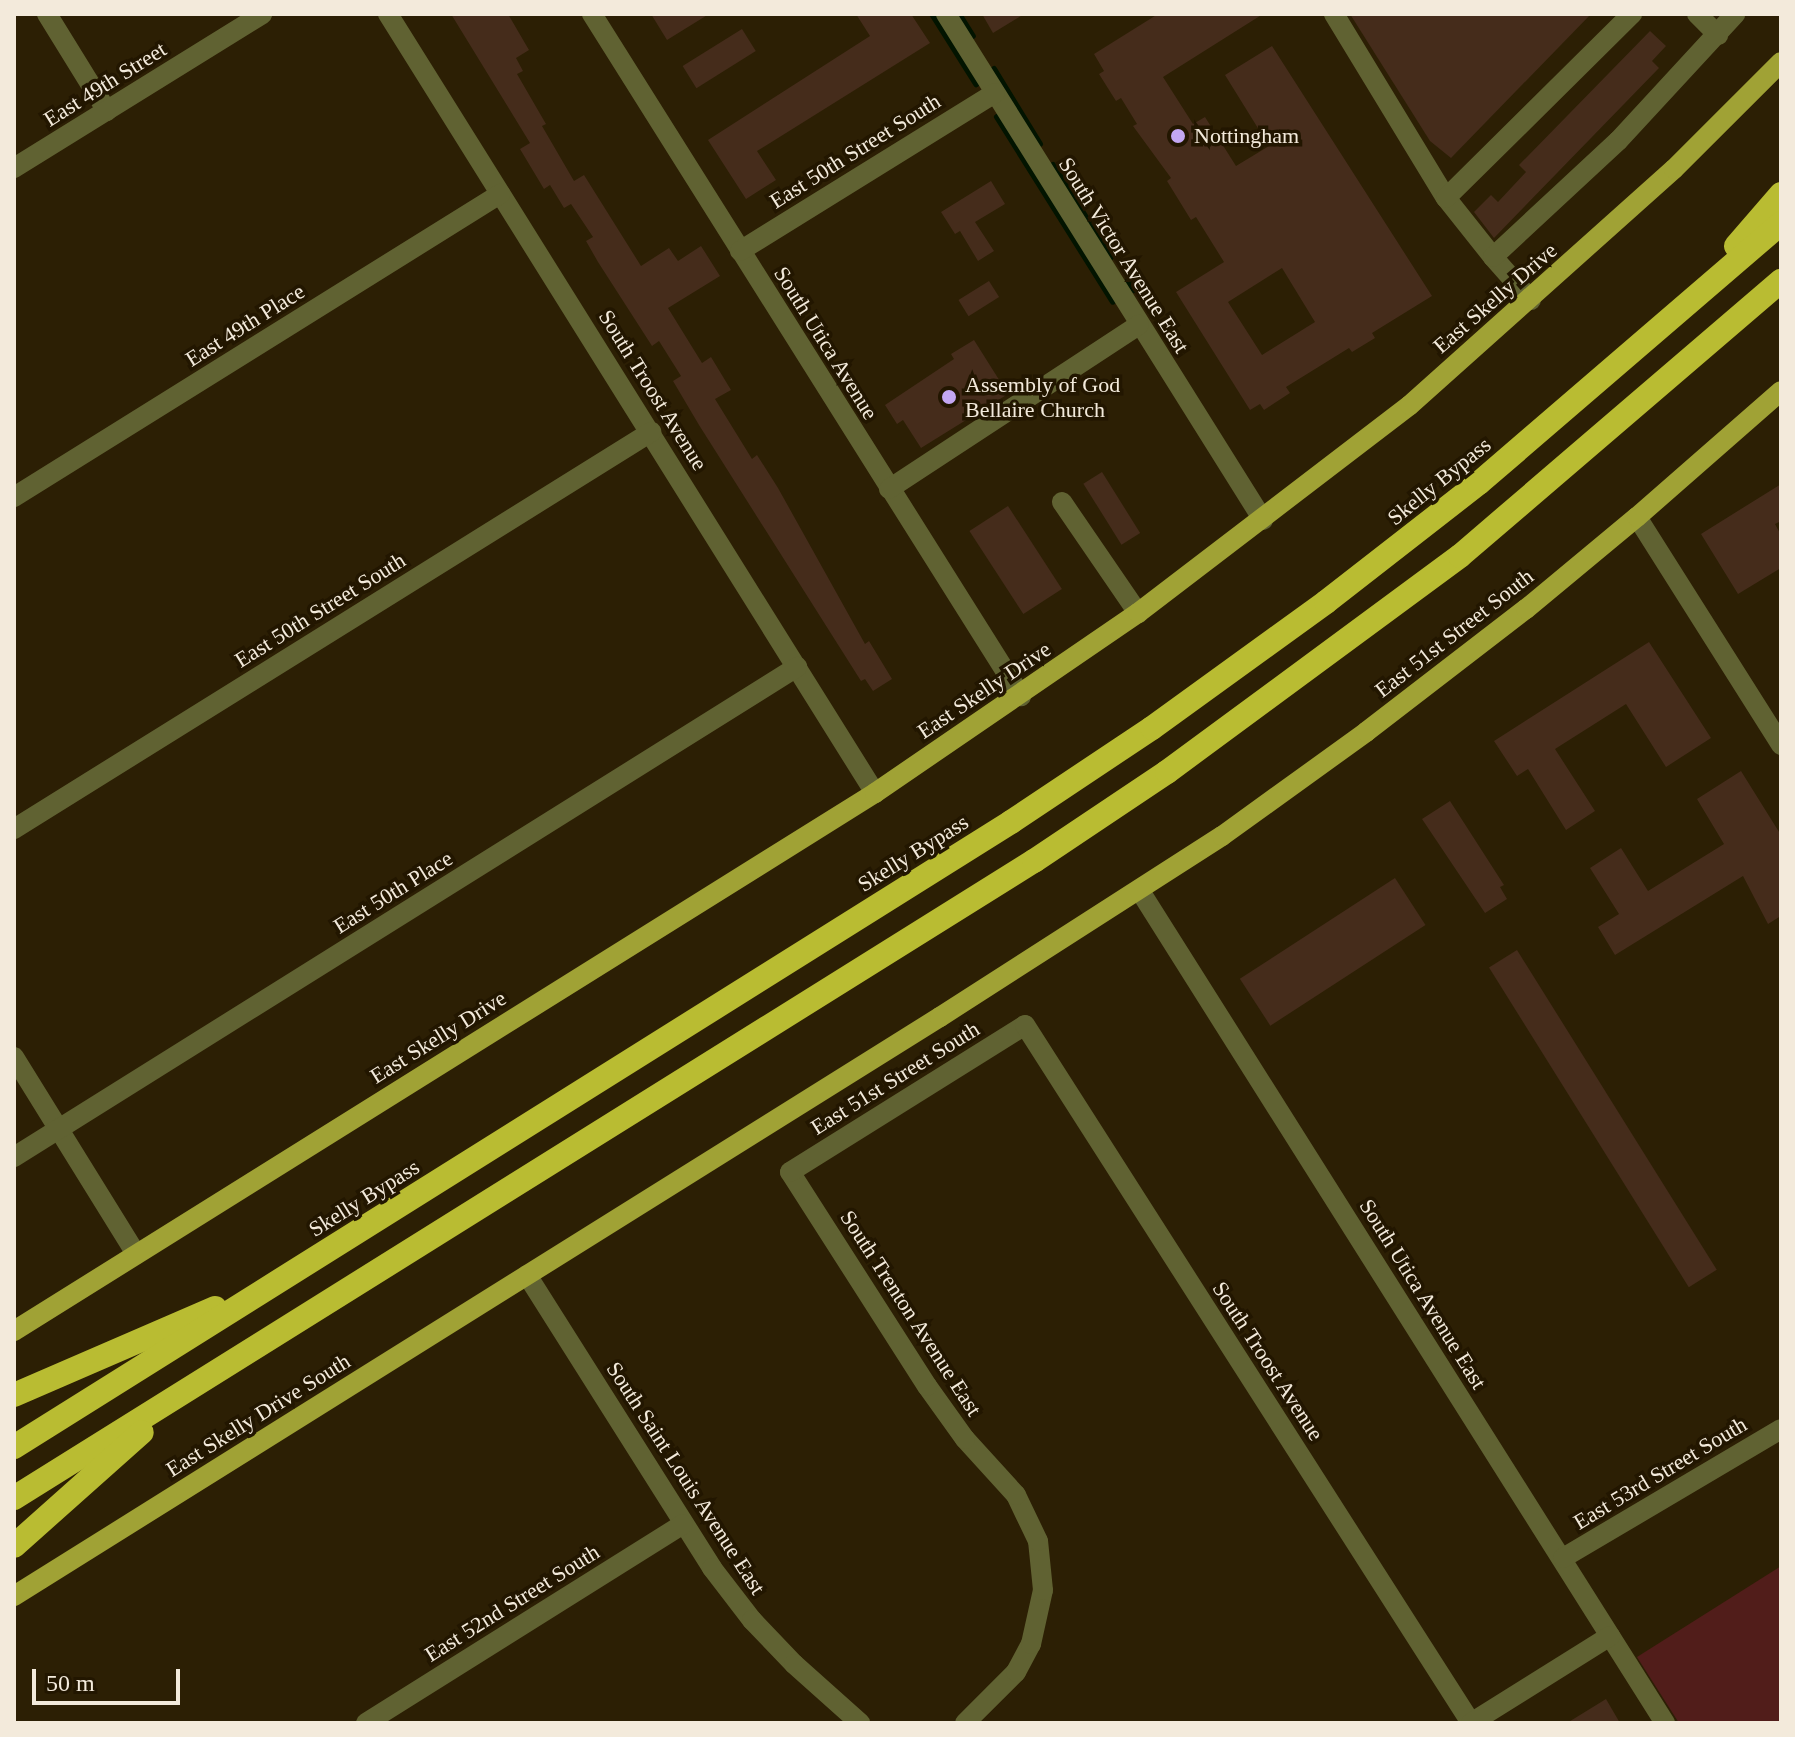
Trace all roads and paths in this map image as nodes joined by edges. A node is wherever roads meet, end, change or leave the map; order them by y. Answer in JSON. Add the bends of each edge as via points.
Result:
{"nodes":[{"id":1,"x":47,"y":14,"type":"edge"},
{"id":2,"x":262,"y":14,"type":"edge"},
{"id":3,"x":388,"y":14,"type":"edge"},
{"id":4,"x":592,"y":14,"type":"edge"},
{"id":5,"x":946,"y":14,"type":"edge"},
{"id":6,"x":1334,"y":14,"type":"edge"},
{"id":7,"x":1632,"y":14,"type":"edge"},
{"id":8,"x":1697,"y":14,"type":"edge"},
{"id":9,"x":1735,"y":14,"type":"edge"},
{"id":10,"x":1718,"y":35,"type":"junction"},
{"id":11,"x":1781,"y":62,"type":"edge"},
{"id":12,"x":995,"y":93,"type":"junction"},
{"id":13,"x":107,"y":111,"type":"junction"},
{"id":14,"x":14,"y":168,"type":"edge"},
{"id":15,"x":500,"y":194,"type":"junction"},
{"id":16,"x":1781,"y":194,"type":"edge"},
{"id":17,"x":1446,"y":198,"type":"junction"},
{"id":18,"x":1781,"y":223,"type":"edge"},
{"id":19,"x":740,"y":251,"type":"junction"},
{"id":20,"x":1493,"y":257,"type":"junction"},
{"id":21,"x":1781,"y":281,"type":"edge"},
{"id":22,"x":1531,"y":300,"type":"junction"},
{"id":23,"x":1679,"y":311,"type":"junction"},
{"id":24,"x":1139,"y":325,"type":"junction"},
{"id":25,"x":1781,"y":391,"type":"edge"},
{"id":26,"x":651,"y":432,"type":"junction"},
{"id":27,"x":889,"y":489,"type":"junction"},
{"id":28,"x":14,"y":497,"type":"edge"},
{"id":29,"x":1062,"y":502,"type":"dead end"},
{"id":30,"x":1637,"y":517,"type":"junction"},
{"id":31,"x":1263,"y":520,"type":"junction"},
{"id":32,"x":1138,"y":613,"type":"junction"},
{"id":33,"x":797,"y":667,"type":"junction"},
{"id":34,"x":1021,"y":696,"type":"junction"},
{"id":35,"x":1781,"y":745,"type":"edge"},
{"id":36,"x":875,"y":793,"type":"junction"},
{"id":37,"x":14,"y":829,"type":"edge"},
{"id":38,"x":1140,"y":891,"type":"junction"},
{"id":39,"x":1025,"y":1025,"type":"joint"},
{"id":40,"x":14,"y":1057,"type":"edge"},
{"id":41,"x":59,"y":1130,"type":"junction"},
{"id":42,"x":14,"y":1157,"type":"edge"},
{"id":43,"x":790,"y":1172,"type":"joint"},
{"id":44,"x":136,"y":1254,"type":"junction"},
{"id":45,"x":290,"y":1275,"type":"junction"},
{"id":46,"x":527,"y":1275,"type":"junction"},
{"id":47,"x":14,"y":1331,"type":"edge"},
{"id":48,"x":191,"y":1388,"type":"junction"},
{"id":49,"x":14,"y":1395,"type":"edge"},
{"id":50,"x":1781,"y":1429,"type":"edge"},
{"id":51,"x":14,"y":1447,"type":"edge"},
{"id":52,"x":14,"y":1498,"type":"edge"},
{"id":53,"x":683,"y":1524,"type":"junction"},
{"id":54,"x":14,"y":1546,"type":"edge"},
{"id":55,"x":1563,"y":1558,"type":"junction"},
{"id":56,"x":14,"y":1596,"type":"edge"},
{"id":57,"x":1610,"y":1636,"type":"junction"},
{"id":58,"x":366,"y":1723,"type":"edge"},
{"id":59,"x":860,"y":1723,"type":"edge"},
{"id":60,"x":965,"y":1723,"type":"edge"},
{"id":61,"x":1471,"y":1723,"type":"edge"},
{"id":62,"x":1665,"y":1723,"type":"edge"}],
"edges":[{"from":1,"to":13,"type":"street"},
{"from":2,"to":13,"type":"street","name":"East 49th Street"},
{"from":3,"to":15,"type":"street","name":"South Troost Avenue"},
{"from":4,"to":19,"type":"street","name":"South Utica Avenue"},
{"from":5,"to":12,"type":"street","name":"South Victor Avenue East"},
{"from":6,"to":17,"type":"street"},
{"from":7,"to":17,"type":"street"},
{"from":8,"to":10,"type":"street"},
{"from":9,"to":10,"type":"street"},
{"from":10,"to":20,"type":"street","via":[[1618,141]]},
{"from":11,"to":22,"type":"main road","name":"East Skelly Drive"},
{"from":12,"to":19,"type":"street","name":"East 50th Street South"},
{"from":12,"to":24,"type":"street","name":"South Victor Avenue East"},
{"from":13,"to":14,"type":"street","name":"East 49th Street"},
{"from":15,"to":26,"type":"street","name":"South Troost Avenue"},
{"from":15,"to":28,"type":"street","name":"East 49th Place"},
{"from":16,"to":23,"type":"highway"},
{"from":17,"to":20,"type":"street"},
{"from":18,"to":23,"type":"highway","name":"Skelly Bypass"},
{"from":19,"to":27,"type":"street","name":"South Utica Avenue"},
{"from":20,"to":22,"type":"street"},
{"from":21,"to":48,"type":"highway","via":[[1460,556],[1167,772],[1021,869]]},
{"from":22,"to":31,"type":"main road","name":"East Skelly Drive","via":[[1410,405]]},
{"from":23,"to":45,"type":"highway","name":"Skelly Bypass","via":[[1384,559],[1152,728]]},
{"from":24,"to":27,"type":"street"},
{"from":24,"to":31,"type":"street","name":"South Victor Avenue East"},
{"from":25,"to":30,"type":"main road","name":"East 51st Street South"},
{"from":26,"to":33,"type":"street","name":"South Troost Avenue"},
{"from":26,"to":37,"type":"street","name":"East 50th Street South"},
{"from":27,"to":34,"type":"street","name":"South Utica Avenue"},
{"from":29,"to":32,"type":"street"},
{"from":30,"to":35,"type":"street"},
{"from":30,"to":38,"type":"main road","name":"East 51st Street South","via":[[1366,732]]},
{"from":31,"to":32,"type":"main road","name":"East Skelly Drive"},
{"from":32,"to":34,"type":"main road","name":"East Skelly Drive"},
{"from":33,"to":36,"type":"street","name":"South Troost Avenue"},
{"from":33,"to":41,"type":"street","name":"East 50th Place"},
{"from":34,"to":36,"type":"main road","name":"East Skelly Drive"},
{"from":36,"to":44,"type":"main road","name":"East Skelly Drive"},
{"from":38,"to":46,"type":"main road"},
{"from":38,"to":55,"type":"street","name":"South Utica Avenue East"},
{"from":39,"to":43,"type":"street","name":"East 51st Street South"},
{"from":39,"to":61,"type":"street","name":"South Troost Avenue"},
{"from":40,"to":41,"type":"street"},
{"from":41,"to":42,"type":"street","name":"East 50th Place"},
{"from":41,"to":44,"type":"street"},
{"from":43,"to":60,"type":"street","name":"South Trenton Avenue East","via":[[927,1386],[965,1439],[1016,1495],[1038,1541],[1043,1590],[1031,1644],[1016,1672]]},
{"from":44,"to":47,"type":"main road"},
{"from":45,"to":49,"type":"highway"},
{"from":45,"to":51,"type":"highway","name":"Skelly Bypass"},
{"from":46,"to":53,"type":"street","name":"South Saint Louis Avenue East"},
{"from":46,"to":56,"type":"main road","name":"East Skelly Drive South"},
{"from":48,"to":52,"type":"highway"},
{"from":48,"to":54,"type":"highway"},
{"from":50,"to":55,"type":"street","name":"East 53rd Street South"},
{"from":53,"to":58,"type":"street","name":"East 52nd Street South"},
{"from":53,"to":59,"type":"street","name":"South Saint Louis Avenue East","via":[[752,1620]]},
{"from":55,"to":57,"type":"street","name":"South Utica Avenue East"},
{"from":57,"to":61,"type":"street"},
{"from":57,"to":62,"type":"street","name":"South Utica Avenue East"}]}
